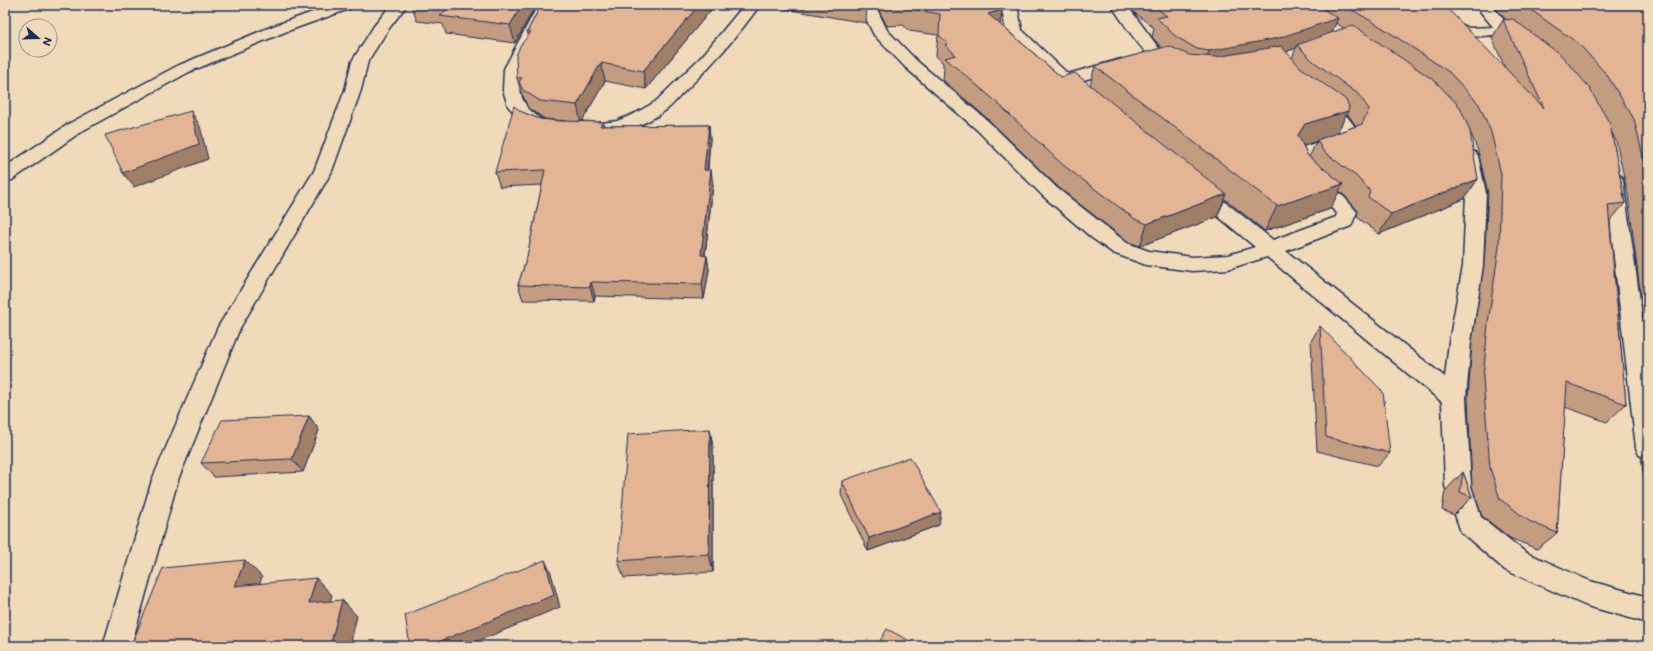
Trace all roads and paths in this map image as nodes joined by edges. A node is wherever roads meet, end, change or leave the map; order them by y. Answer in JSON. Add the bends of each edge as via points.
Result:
{"nodes":[{"id":1,"x":347,"y":5,"type":"edge"},
{"id":2,"x":399,"y":5,"type":"edge"},
{"id":3,"x":546,"y":5,"type":"edge"},
{"id":4,"x":752,"y":5,"type":"edge"},
{"id":5,"x":866,"y":5,"type":"edge"},
{"id":6,"x":1009,"y":5,"type":"edge"},
{"id":7,"x":1119,"y":5,"type":"edge"},
{"id":8,"x":1411,"y":5,"type":"edge"},
{"id":9,"x":1483,"y":5,"type":"edge"},
{"id":10,"x":1505,"y":31,"type":"junction"},
{"id":11,"x":1534,"y":53,"type":"edge"},
{"id":12,"x":1143,"y":58,"type":"junction"},
{"id":13,"x":1191,"y":75,"type":"edge"},
{"id":14,"x":1065,"y":80,"type":"junction"},
{"id":15,"x":1303,"y":91,"type":"edge"},
{"id":16,"x":1095,"y":105,"type":"edge"},
{"id":17,"x":1462,"y":138,"type":"edge"},
{"id":18,"x":1611,"y":165,"type":"edge"},
{"id":19,"x":5,"y":176,"type":"edge"},
{"id":20,"x":1185,"y":179,"type":"edge"},
{"id":21,"x":1270,"y":249,"type":"junction"},
{"id":22,"x":1454,"y":398,"type":"junction"},
{"id":23,"x":1648,"y":448,"type":"edge"},
{"id":24,"x":1648,"y":610,"type":"edge"},
{"id":25,"x":117,"y":646,"type":"edge"}],
"edges":[{"from":1,"to":19,"type":"street","via":[[279,29],[183,69],[76,127]]},
{"from":2,"to":25,"type":"street","via":[[360,61],[353,90],[323,171],[229,327],[165,480]]},
{"from":3,"to":4,"type":"street","via":[[534,23],[511,73],[512,96],[520,112],[539,124],[593,130],[619,125],[657,109],[728,38]]},
{"from":5,"to":21,"type":"street","via":[[880,32],[911,64],[982,125],[1050,192],[1120,248],[1146,258],[1192,264],[1228,262]]},
{"from":6,"to":14,"type":"street","via":[[1014,31]]},
{"from":7,"to":12,"type":"street"},
{"from":8,"to":10,"type":"street","via":[[1466,33]]},
{"from":9,"to":10,"type":"street"},
{"from":10,"to":11,"type":"street"},
{"from":12,"to":13,"type":"street"},
{"from":12,"to":14,"type":"street"},
{"from":14,"to":16,"type":"street"},
{"from":15,"to":21,"type":"street","via":[[1341,120],[1348,130],[1345,139],[1300,154],[1297,160],[1304,175],[1347,212],[1344,221]]},
{"from":17,"to":22,"type":"street","via":[[1468,151],[1476,193],[1473,266],[1460,342]]},
{"from":18,"to":23,"type":"street"},
{"from":20,"to":21,"type":"street"},
{"from":21,"to":22,"type":"street"},
{"from":22,"to":24,"type":"street","via":[[1458,486],[1470,524],[1515,561],[1587,593]]}]}
